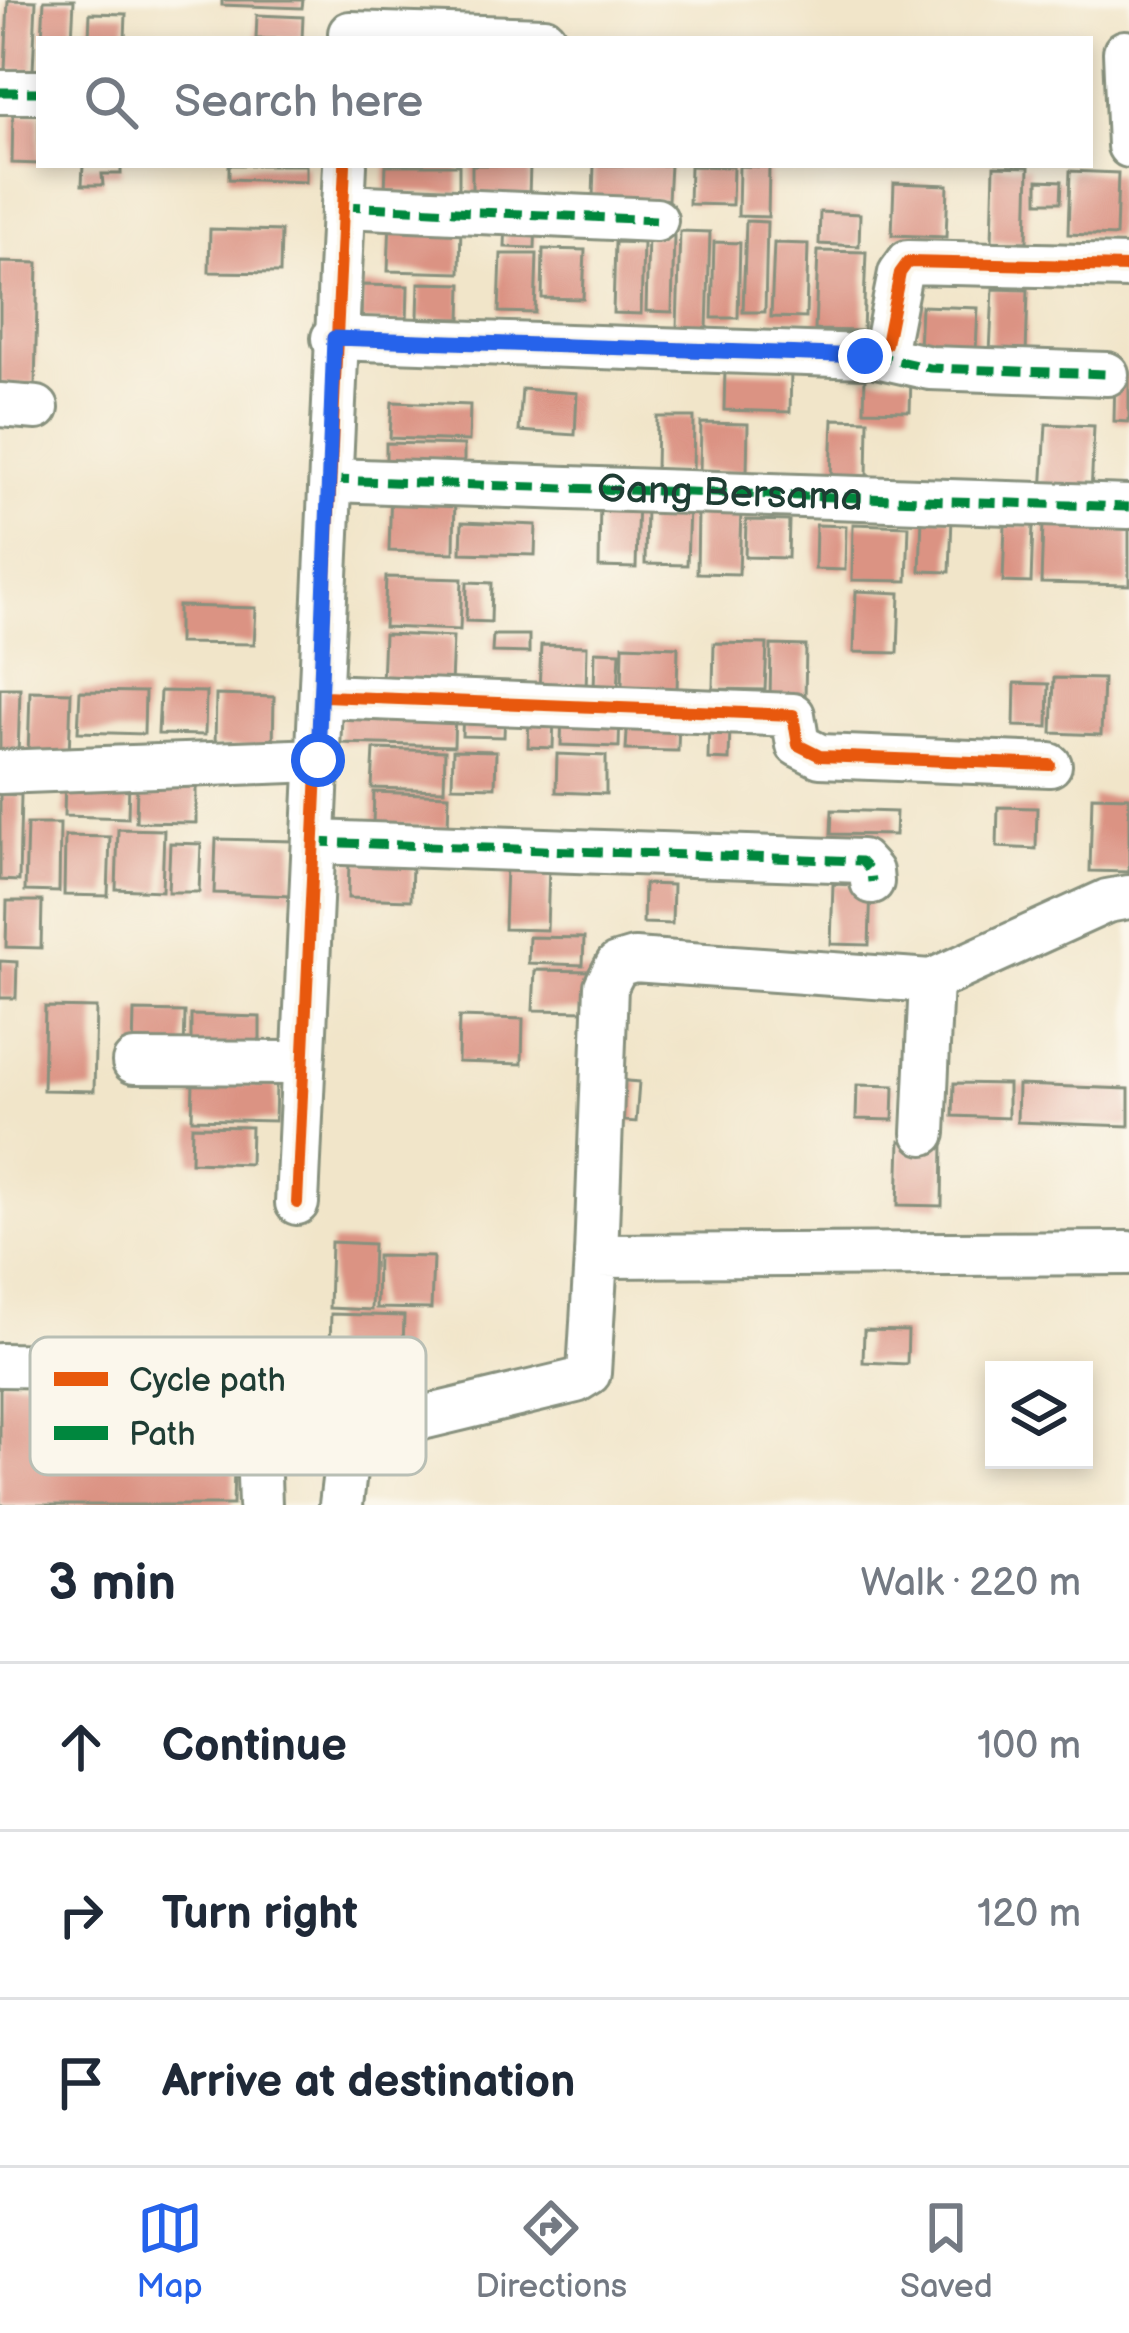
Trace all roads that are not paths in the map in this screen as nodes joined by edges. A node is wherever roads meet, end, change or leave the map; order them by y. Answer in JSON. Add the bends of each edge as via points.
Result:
{"nodes":[{"id":1,"x":351,"y":24,"type":"edge"},
{"id":2,"x":470,"y":36,"type":"edge"},
{"id":3,"x":1114,"y":52,"type":"edge"},
{"id":4,"x":0,"y":92,"type":"edge"},
{"id":5,"x":36,"y":92,"type":"edge"},
{"id":6,"x":1129,"y":146,"type":"edge"},
{"id":7,"x":344,"y":185,"type":"edge"},
{"id":8,"x":656,"y":220,"type":"dead end"},
{"id":9,"x":1129,"y":267,"type":"edge"},
{"id":10,"x":334,"y":338,"type":"junction"},
{"id":11,"x":872,"y":355,"type":"junction"},
{"id":12,"x":1107,"y":374,"type":"dead end"},
{"id":13,"x":331,"y":480,"type":"junction"},
{"id":14,"x":1129,"y":507,"type":"edge"},
{"id":15,"x":324,"y":696,"type":"junction"},
{"id":16,"x":318,"y":760,"type":"junction"},
{"id":17,"x":1050,"y":766,"type":"dead end"},
{"id":18,"x":0,"y":772,"type":"edge"},
{"id":19,"x":314,"y":842,"type":"junction"},
{"id":20,"x":872,"y":882,"type":"dead end"},
{"id":21,"x":1129,"y":897,"type":"edge"},
{"id":22,"x":931,"y":981,"type":"junction"},
{"id":23,"x":134,"y":1062,"type":"dead end"},
{"id":24,"x":303,"y":1063,"type":"junction"},
{"id":25,"x":924,"y":1132,"type":"dead end"},
{"id":26,"x":297,"y":1203,"type":"dead end"},
{"id":27,"x":1129,"y":1253,"type":"edge"},
{"id":28,"x":596,"y":1256,"type":"junction"},
{"id":29,"x":0,"y":1365,"type":"edge"},
{"id":30,"x":30,"y":1365,"type":"edge"},
{"id":31,"x":426,"y":1417,"type":"edge"},
{"id":32,"x":259,"y":1475,"type":"edge"},
{"id":33,"x":345,"y":1475,"type":"edge"},
{"id":34,"x":260,"y":1505,"type":"edge"},
{"id":35,"x":341,"y":1505,"type":"edge"}],
"edges":[{"from":1,"to":2,"type":"street"},
{"from":3,"to":6,"type":"street"},
{"from":4,"to":5,"type":"street"},
{"from":7,"to":8,"type":"street"},
{"from":7,"to":10,"type":"street"},
{"from":9,"to":11,"type":"street","via":[[908,262],[886,344]]},
{"from":10,"to":11,"type":"street"},
{"from":10,"to":13,"type":"street"},
{"from":11,"to":12,"type":"street","via":[[930,368]]},
{"from":13,"to":14,"type":"street","name":"Gang Bersama"},
{"from":13,"to":15,"type":"street"},
{"from":15,"to":16,"type":"street"},
{"from":15,"to":17,"type":"street","via":[[793,715],[798,745],[820,757]]},
{"from":16,"to":18,"type":"street"},
{"from":16,"to":19,"type":"street"},
{"from":19,"to":20,"type":"street","via":[[861,862]]},
{"from":19,"to":24,"type":"street"},
{"from":21,"to":22,"type":"street"},
{"from":22,"to":25,"type":"street"},
{"from":22,"to":28,"type":"street","via":[[617,965],[606,986]]},
{"from":23,"to":24,"type":"street"},
{"from":24,"to":26,"type":"street"},
{"from":27,"to":28,"type":"street"},
{"from":28,"to":31,"type":"street","via":[[589,1373]]},
{"from":29,"to":30,"type":"street"},
{"from":32,"to":34,"type":"street"},
{"from":33,"to":35,"type":"street"}]}
